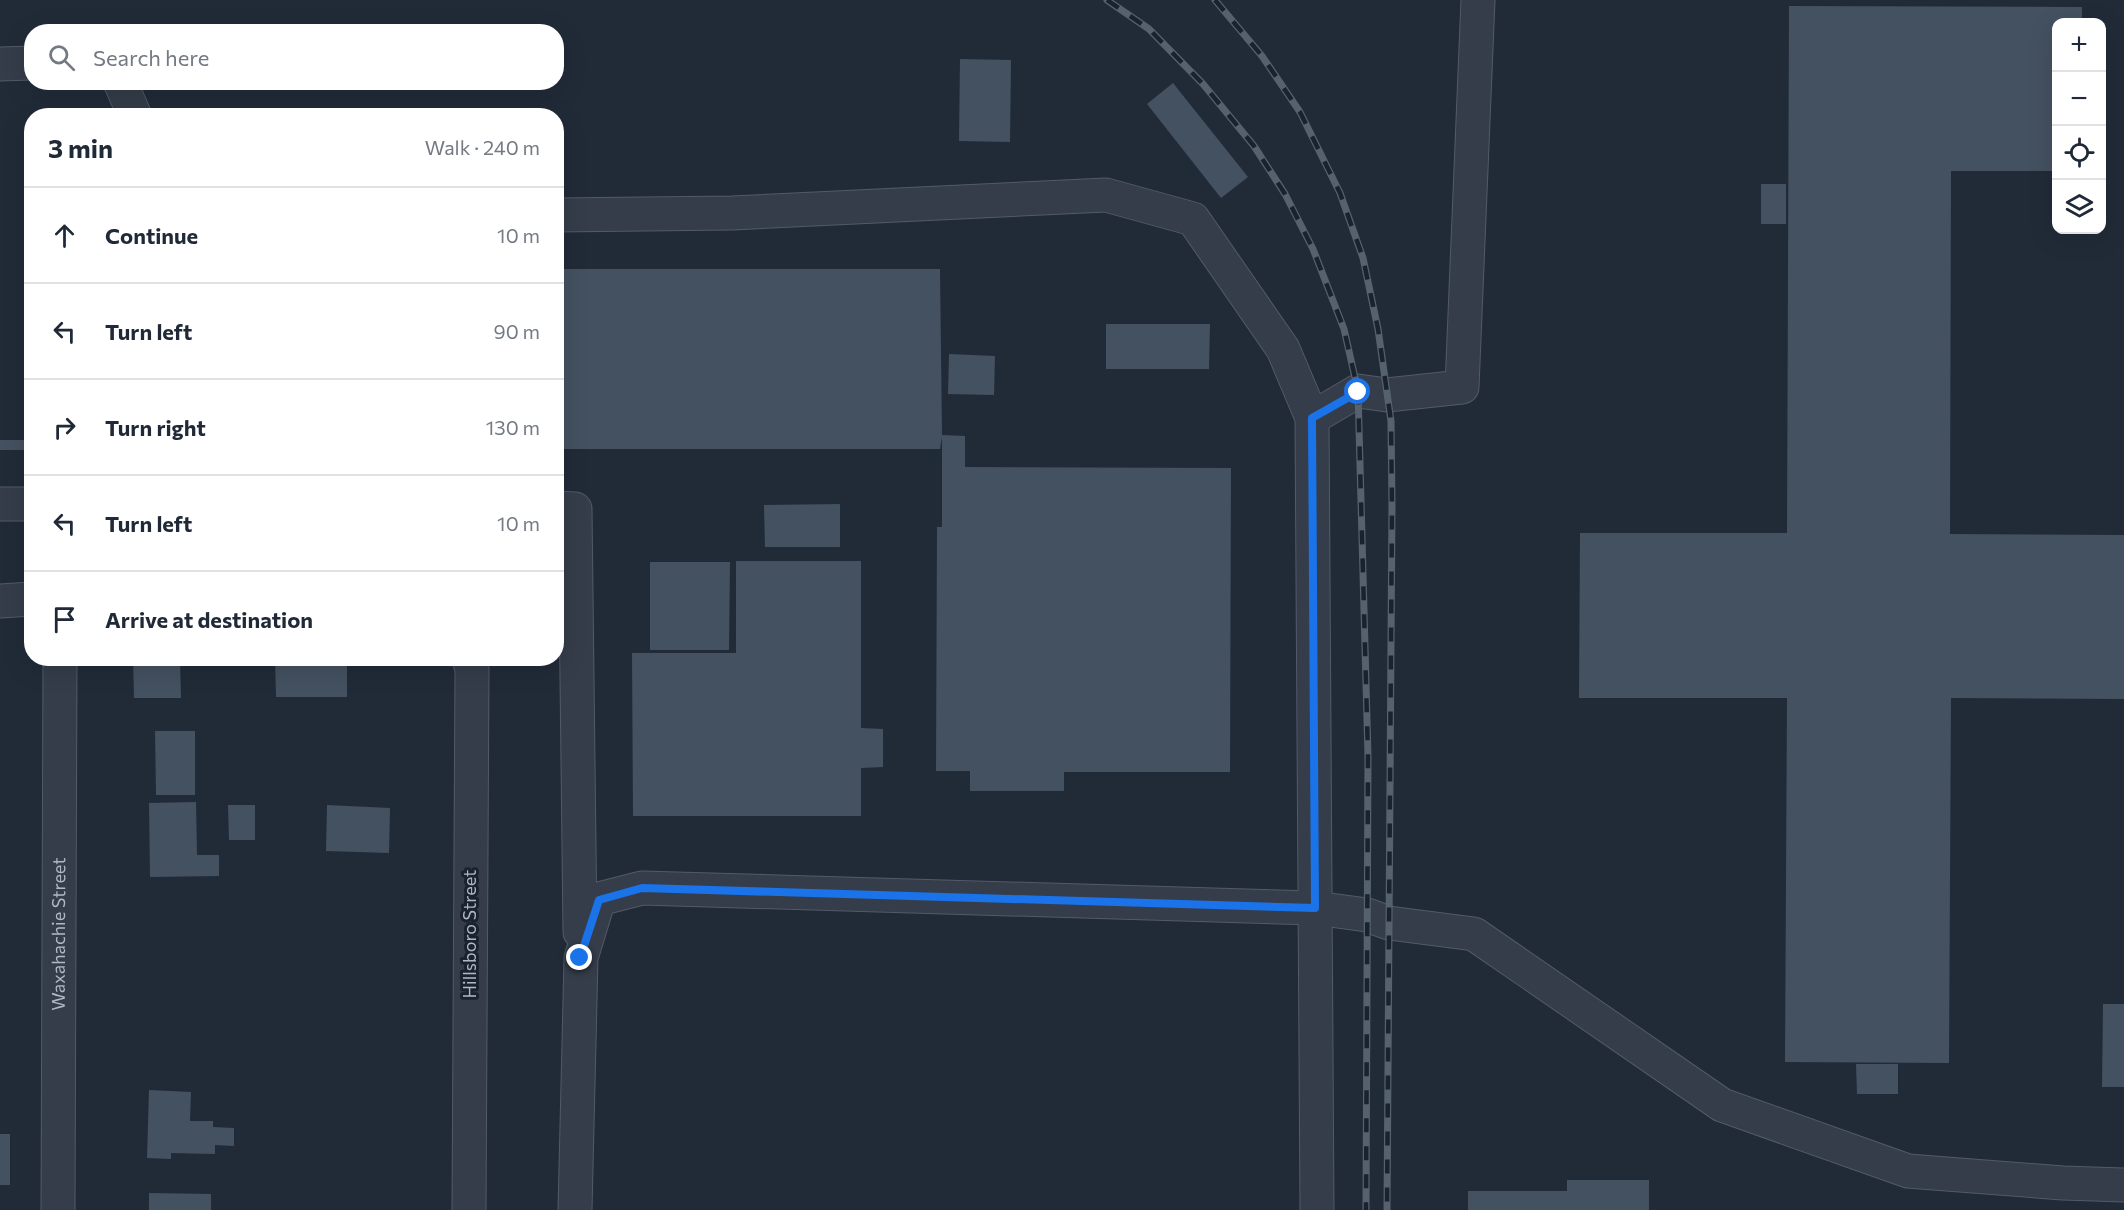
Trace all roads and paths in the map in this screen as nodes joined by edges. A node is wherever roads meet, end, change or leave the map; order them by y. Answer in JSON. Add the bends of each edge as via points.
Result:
{"nodes":[{"id":1,"x":1478,"y":0,"type":"edge"},
{"id":2,"x":24,"y":63,"type":"edge"},
{"id":3,"x":0,"y":64,"type":"edge"},
{"id":4,"x":124,"y":90,"type":"edge"},
{"id":5,"x":131,"y":108,"type":"edge"},
{"id":6,"x":564,"y":215,"type":"edge"},
{"id":7,"x":1312,"y":418,"type":"junction"},
{"id":8,"x":0,"y":504,"type":"edge"},
{"id":9,"x":24,"y":504,"type":"edge"},
{"id":10,"x":564,"y":508,"type":"edge"},
{"id":11,"x":24,"y":599,"type":"edge"},
{"id":12,"x":0,"y":600,"type":"edge"},
{"id":13,"x":60,"y":666,"type":"edge"},
{"id":14,"x":471,"y":666,"type":"edge"},
{"id":15,"x":1315,"y":908,"type":"junction"},
{"id":16,"x":580,"y":958,"type":"junction"},
{"id":17,"x":2124,"y":1185,"type":"edge"},
{"id":18,"x":58,"y":1210,"type":"edge"},
{"id":19,"x":469,"y":1210,"type":"edge"},
{"id":20,"x":575,"y":1210,"type":"edge"},
{"id":21,"x":1317,"y":1210,"type":"edge"}],
"edges":[{"from":1,"to":7,"type":"street","via":[[1462,387],[1387,394],[1358,392]]},
{"from":2,"to":3,"type":"street"},
{"from":4,"to":5,"type":"street"},
{"from":6,"to":7,"type":"street","via":[[732,213],[1106,195],[1193,219],[1283,350]]},
{"from":7,"to":15,"type":"street"},
{"from":8,"to":9,"type":"street"},
{"from":10,"to":16,"type":"street","via":[[575,509]]},
{"from":11,"to":12,"type":"street"},
{"from":13,"to":18,"type":"street","name":"Waxahachie Street"},
{"from":14,"to":19,"type":"street","name":"Hillsboro Street"},
{"from":15,"to":16,"type":"street","via":[[642,888],[599,900]]},
{"from":15,"to":17,"type":"street","via":[[1474,934],[1722,1104],[1908,1171]]},
{"from":15,"to":21,"type":"street"},
{"from":16,"to":20,"type":"street"}]}
